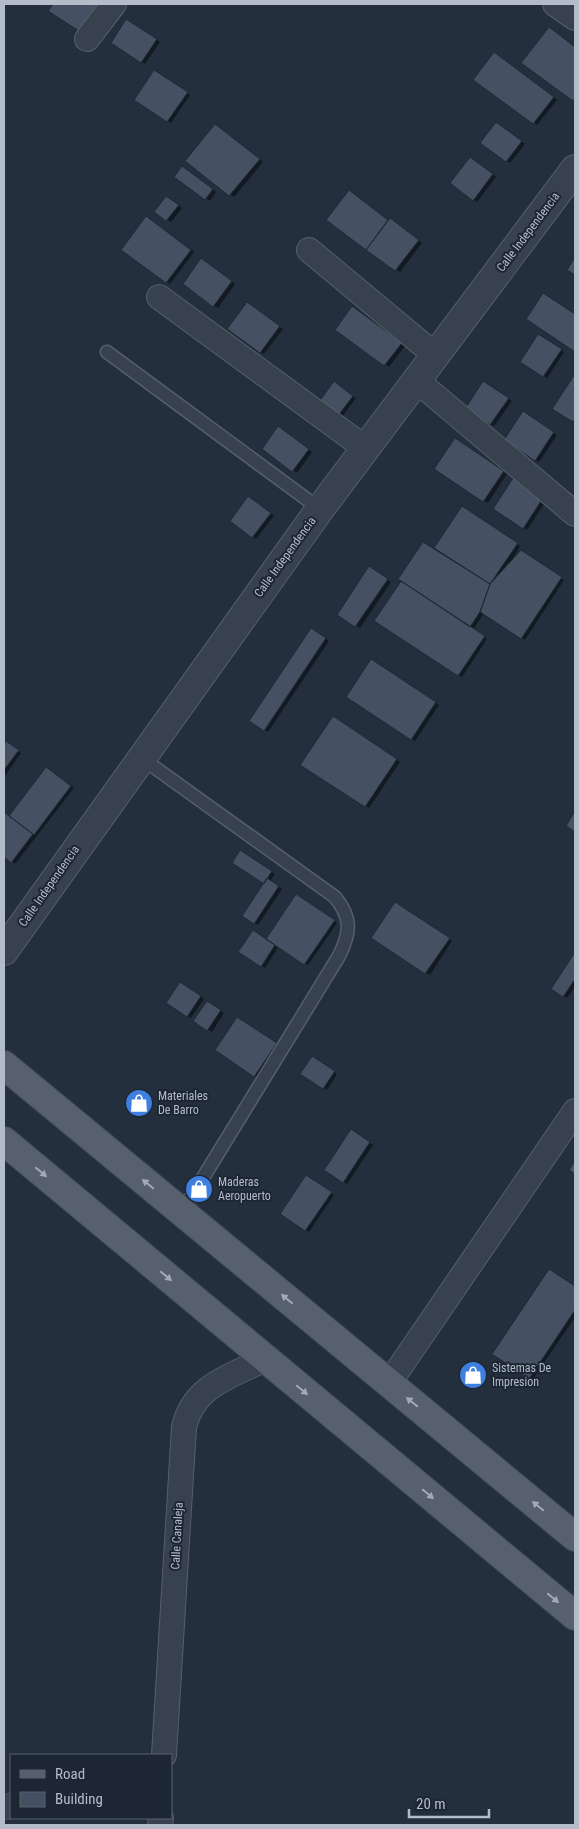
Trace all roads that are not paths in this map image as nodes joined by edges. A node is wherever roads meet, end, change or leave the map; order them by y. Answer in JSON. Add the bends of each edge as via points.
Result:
{"nodes":[{"id":1,"x":114,"y":4,"type":"edge"},
{"id":2,"x":555,"y":4,"type":"edge"},
{"id":3,"x":575,"y":18,"type":"edge"},
{"id":4,"x":87,"y":40,"type":"dead end"},
{"id":5,"x":575,"y":169,"type":"edge"},
{"id":6,"x":309,"y":250,"type":"dead end"},
{"id":7,"x":159,"y":297,"type":"dead end"},
{"id":8,"x":107,"y":352,"type":"dead end"},
{"id":9,"x":435,"y":355,"type":"junction"},
{"id":10,"x":416,"y":380,"type":"junction"},
{"id":11,"x":365,"y":448,"type":"junction"},
{"id":12,"x":320,"y":509,"type":"junction"},
{"id":13,"x":575,"y":514,"type":"edge"},
{"id":14,"x":140,"y":757,"type":"junction"},
{"id":15,"x":4,"y":950,"type":"edge"},
{"id":16,"x":4,"y":1065,"type":"edge"},
{"id":17,"x":575,"y":1111,"type":"edge"},
{"id":18,"x":4,"y":1140,"type":"edge"},
{"id":19,"x":182,"y":1212,"type":"junction"},
{"id":20,"x":265,"y":1359,"type":"junction"},
{"id":21,"x":389,"y":1383,"type":"junction"},
{"id":22,"x":575,"y":1536,"type":"edge"},
{"id":23,"x":575,"y":1616,"type":"edge"},
{"id":24,"x":164,"y":1754,"type":"edge"}],
"edges":[{"from":1,"to":4,"type":"street"},
{"from":2,"to":3,"type":"street"},
{"from":5,"to":9,"type":"street","name":"Calle Independencia"},
{"from":6,"to":9,"type":"street"},
{"from":7,"to":11,"type":"street"},
{"from":8,"to":12,"type":"lane"},
{"from":9,"to":10,"type":"street","name":"Calle Independencia"},
{"from":10,"to":11,"type":"street","name":"Calle Independencia"},
{"from":10,"to":13,"type":"street"},
{"from":11,"to":12,"type":"street","name":"Calle Independencia"},
{"from":12,"to":14,"type":"street","name":"Calle Independencia"},
{"from":14,"to":15,"type":"street","name":"Calle Independencia"},
{"from":14,"to":19,"type":"lane","via":[[335,897],[345,910],[348,923],[347,940],[339,956]]},
{"from":19,"to":16,"type":"main road","one_way":true},
{"from":17,"to":21,"type":"street"},
{"from":18,"to":20,"type":"main road","one_way":true},
{"from":21,"to":19,"type":"main road","one_way":true},
{"from":20,"to":23,"type":"main road","one_way":true},
{"from":20,"to":24,"type":"street","name":"Calle Canaleja","via":[[204,1391],[187,1413]]},
{"from":22,"to":21,"type":"main road","one_way":true}]}
